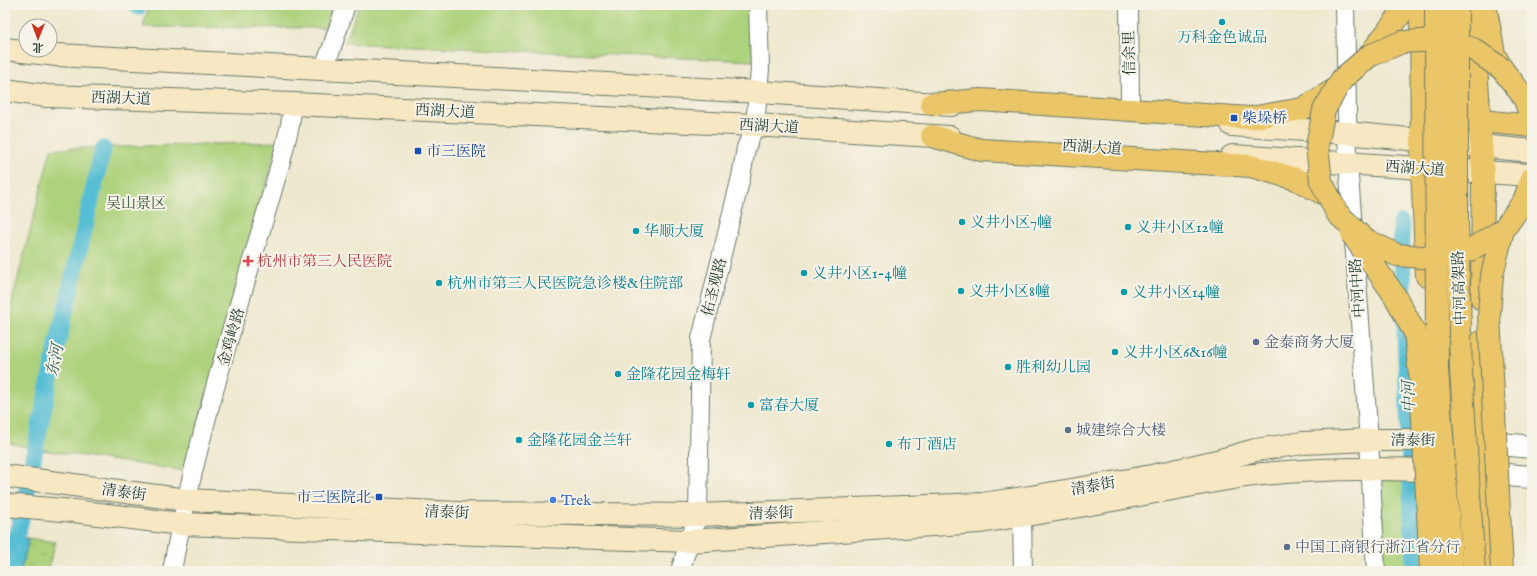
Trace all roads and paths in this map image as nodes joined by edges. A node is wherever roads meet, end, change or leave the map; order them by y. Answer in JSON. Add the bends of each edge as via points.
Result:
{"nodes":[{"id":1,"x":346,"y":5,"type":"edge"},
{"id":2,"x":758,"y":5,"type":"edge"},
{"id":3,"x":1129,"y":5,"type":"edge"},
{"id":4,"x":1345,"y":5,"type":"edge"},
{"id":5,"x":1403,"y":5,"type":"edge"},
{"id":6,"x":1421,"y":5,"type":"edge"},
{"id":7,"x":1436,"y":5,"type":"edge"},
{"id":8,"x":1457,"y":5,"type":"edge"},
{"id":9,"x":1472,"y":5,"type":"edge"},
{"id":10,"x":1485,"y":5,"type":"edge"},
{"id":11,"x":5,"y":48,"type":"edge"},
{"id":12,"x":1369,"y":56,"type":"junction"},
{"id":13,"x":323,"y":68,"type":"junction"},
{"id":14,"x":1502,"y":69,"type":"junction"},
{"id":15,"x":1336,"y":88,"type":"junction"},
{"id":16,"x":5,"y":90,"type":"edge"},
{"id":17,"x":759,"y":92,"type":"junction"},
{"id":18,"x":1528,"y":99,"type":"edge"},
{"id":19,"x":1130,"y":101,"type":"dead end"},
{"id":20,"x":293,"y":104,"type":"junction"},
{"id":21,"x":932,"y":104,"type":"junction"},
{"id":22,"x":1532,"y":120,"type":"edge"},
{"id":23,"x":1481,"y":121,"type":"junction"},
{"id":24,"x":755,"y":125,"type":"junction"},
{"id":25,"x":1532,"y":126,"type":"edge"},
{"id":26,"x":1347,"y":134,"type":"junction"},
{"id":27,"x":932,"y":136,"type":"junction"},
{"id":28,"x":1423,"y":141,"type":"junction"},
{"id":29,"x":1482,"y":146,"type":"junction"},
{"id":30,"x":1532,"y":151,"type":"edge"},
{"id":31,"x":1348,"y":163,"type":"junction"},
{"id":32,"x":1422,"y":168,"type":"junction"},
{"id":33,"x":1483,"y":172,"type":"junction"},
{"id":34,"x":1532,"y":175,"type":"edge"},
{"id":35,"x":1532,"y":178,"type":"edge"},
{"id":36,"x":1333,"y":205,"type":"junction"},
{"id":37,"x":1532,"y":218,"type":"edge"},
{"id":38,"x":1503,"y":230,"type":"junction"},
{"id":39,"x":1376,"y":440,"type":"junction"},
{"id":40,"x":1427,"y":440,"type":"junction"},
{"id":41,"x":1480,"y":442,"type":"junction"},
{"id":42,"x":1532,"y":447,"type":"edge"},
{"id":43,"x":1376,"y":470,"type":"junction"},
{"id":44,"x":1428,"y":470,"type":"junction"},
{"id":45,"x":1482,"y":473,"type":"junction"},
{"id":46,"x":5,"y":476,"type":"edge"},
{"id":47,"x":1532,"y":476,"type":"edge"},
{"id":48,"x":187,"y":500,"type":"junction"},
{"id":49,"x":5,"y":506,"type":"edge"},
{"id":50,"x":698,"y":515,"type":"junction"},
{"id":51,"x":1022,"y":516,"type":"junction"},
{"id":52,"x":181,"y":524,"type":"junction"},
{"id":53,"x":690,"y":541,"type":"junction"},
{"id":54,"x":172,"y":571,"type":"edge"},
{"id":55,"x":680,"y":571,"type":"edge"},
{"id":56,"x":1023,"y":571,"type":"edge"},
{"id":57,"x":1376,"y":571,"type":"edge"},
{"id":58,"x":1431,"y":571,"type":"edge"},
{"id":59,"x":1442,"y":571,"type":"edge"},
{"id":60,"x":1452,"y":571,"type":"edge"},
{"id":61,"x":1474,"y":571,"type":"edge"},
{"id":62,"x":1486,"y":571,"type":"edge"},
{"id":63,"x":1502,"y":571,"type":"edge"}],
"edges":[{"from":1,"to":13,"type":"street"},
{"from":2,"to":17,"type":"street","name":"佑圣观路"},
{"from":3,"to":19,"type":"street","name":"信余里"},
{"from":4,"to":26,"type":"street","name":"中河中路"},
{"from":5,"to":12,"type":"main road","via":[[1400,15]]},
{"from":6,"to":28,"type":"main road"},
{"from":7,"to":60,"type":"main road","name":"中河高架路","bridge":true,"via":[[1438,369]]},
{"from":8,"to":61,"type":"main road","name":"中河高架路","bridge":true,"via":[[1457,220],[1461,355]]},
{"from":9,"to":23,"type":"main road"},
{"from":10,"to":14,"type":"main road","via":[[1494,54]]},
{"from":11,"to":13,"type":"main road","name":"西湖大道","via":[[57,55]]},
{"from":12,"to":14,"type":"main road","bridge":true,"via":[[1402,42],[1438,40],[1473,49]]},
{"from":12,"to":15,"type":"main road","bridge":true,"via":[[1342,79]]},
{"from":13,"to":17,"type":"main road","name":"西湖大道"},
{"from":14,"to":18,"type":"main road"},
{"from":15,"to":21,"type":"main road","via":[[1302,109],[1250,118],[980,100]]},
{"from":15,"to":36,"type":"main road","bridge":true,"via":[[1324,110],[1317,146],[1321,181]]},
{"from":16,"to":20,"type":"main road","name":"西湖大道","via":[[46,96]]},
{"from":17,"to":21,"type":"main road","name":"西湖大道"},
{"from":17,"to":24,"type":"street","name":"佑圣观路"},
{"from":18,"to":22,"type":"main road"},
{"from":20,"to":24,"type":"main road","name":"西湖大道"},
{"from":20,"to":48,"type":"street","name":"金鸡岭路","via":[[282,158],[207,418]]},
{"from":21,"to":26,"type":"main road","name":"西湖大道"},
{"from":23,"to":25,"type":"main road"},
{"from":23,"to":29,"type":"main road"},
{"from":24,"to":27,"type":"main road","name":"西湖大道"},
{"from":24,"to":50,"type":"street","name":"佑圣观路","via":[[746,148],[701,339]]},
{"from":26,"to":28,"type":"main road","name":"西湖大道"},
{"from":26,"to":31,"type":"street","name":"中河中路"},
{"from":27,"to":31,"type":"main road","name":"西湖大道"},
{"from":27,"to":36,"type":"main road","via":[[981,150],[1251,166],[1296,179]]},
{"from":28,"to":29,"type":"main road","name":"西湖大道"},
{"from":28,"to":32,"type":"main road"},
{"from":29,"to":30,"type":"main road","name":"西湖大道"},
{"from":29,"to":33,"type":"main road"},
{"from":31,"to":32,"type":"main road","name":"西湖大道"},
{"from":31,"to":39,"type":"street","name":"中河中路"},
{"from":32,"to":33,"type":"main road","name":"西湖大道"},
{"from":32,"to":40,"type":"main road"},
{"from":33,"to":34,"type":"main road","name":"西湖大道"},
{"from":33,"to":41,"type":"main road"},
{"from":35,"to":38,"type":"main road","via":[[1524,201]]},
{"from":36,"to":38,"type":"main road","bridge":true,"via":[[1364,239],[1397,254],[1434,258],[1470,250]]},
{"from":36,"to":58,"type":"main road","bridge":true,"via":[[1395,296],[1415,333],[1421,382]]},
{"from":37,"to":38,"type":"main road"},
{"from":38,"to":63,"type":"main road","bridge":true,"via":[[1492,275],[1489,315]]},
{"from":39,"to":40,"type":"main road","name":"清泰街"},
{"from":39,"to":43,"type":"street","name":"中河中路"},
{"from":39,"to":50,"type":"main road","name":"清泰街","via":[[1303,443],[1255,450],[1152,476],[982,504]]},
{"from":40,"to":41,"type":"main road","name":"清泰街"},
{"from":40,"to":44,"type":"main road"},
{"from":41,"to":42,"type":"street","name":"清泰街"},
{"from":41,"to":45,"type":"main road"},
{"from":43,"to":44,"type":"main road","name":"清泰街"},
{"from":43,"to":51,"type":"main road","name":"清泰街","via":[[1316,470],[1262,474]]},
{"from":43,"to":57,"type":"street","name":"中河中路"},
{"from":44,"to":45,"type":"main road","name":"清泰街"},
{"from":44,"to":59,"type":"main road"},
{"from":45,"to":47,"type":"street","name":"清泰街"},
{"from":45,"to":62,"type":"main road"},
{"from":46,"to":48,"type":"main road","name":"清泰街"},
{"from":48,"to":50,"type":"main road","name":"清泰街","via":[[459,513]]},
{"from":48,"to":52,"type":"street","name":"金鸡岭路"},
{"from":49,"to":52,"type":"main road","name":"清泰街","via":[[74,511]]},
{"from":50,"to":53,"type":"street","name":"佑圣观路"},
{"from":51,"to":53,"type":"main road","name":"清泰街","via":[[971,523]]},
{"from":51,"to":56,"type":"street"},
{"from":52,"to":53,"type":"main road","name":"清泰街"},
{"from":52,"to":54,"type":"street","name":"金鸡岭路"},
{"from":53,"to":55,"type":"street","name":"佑圣观路"}]}
